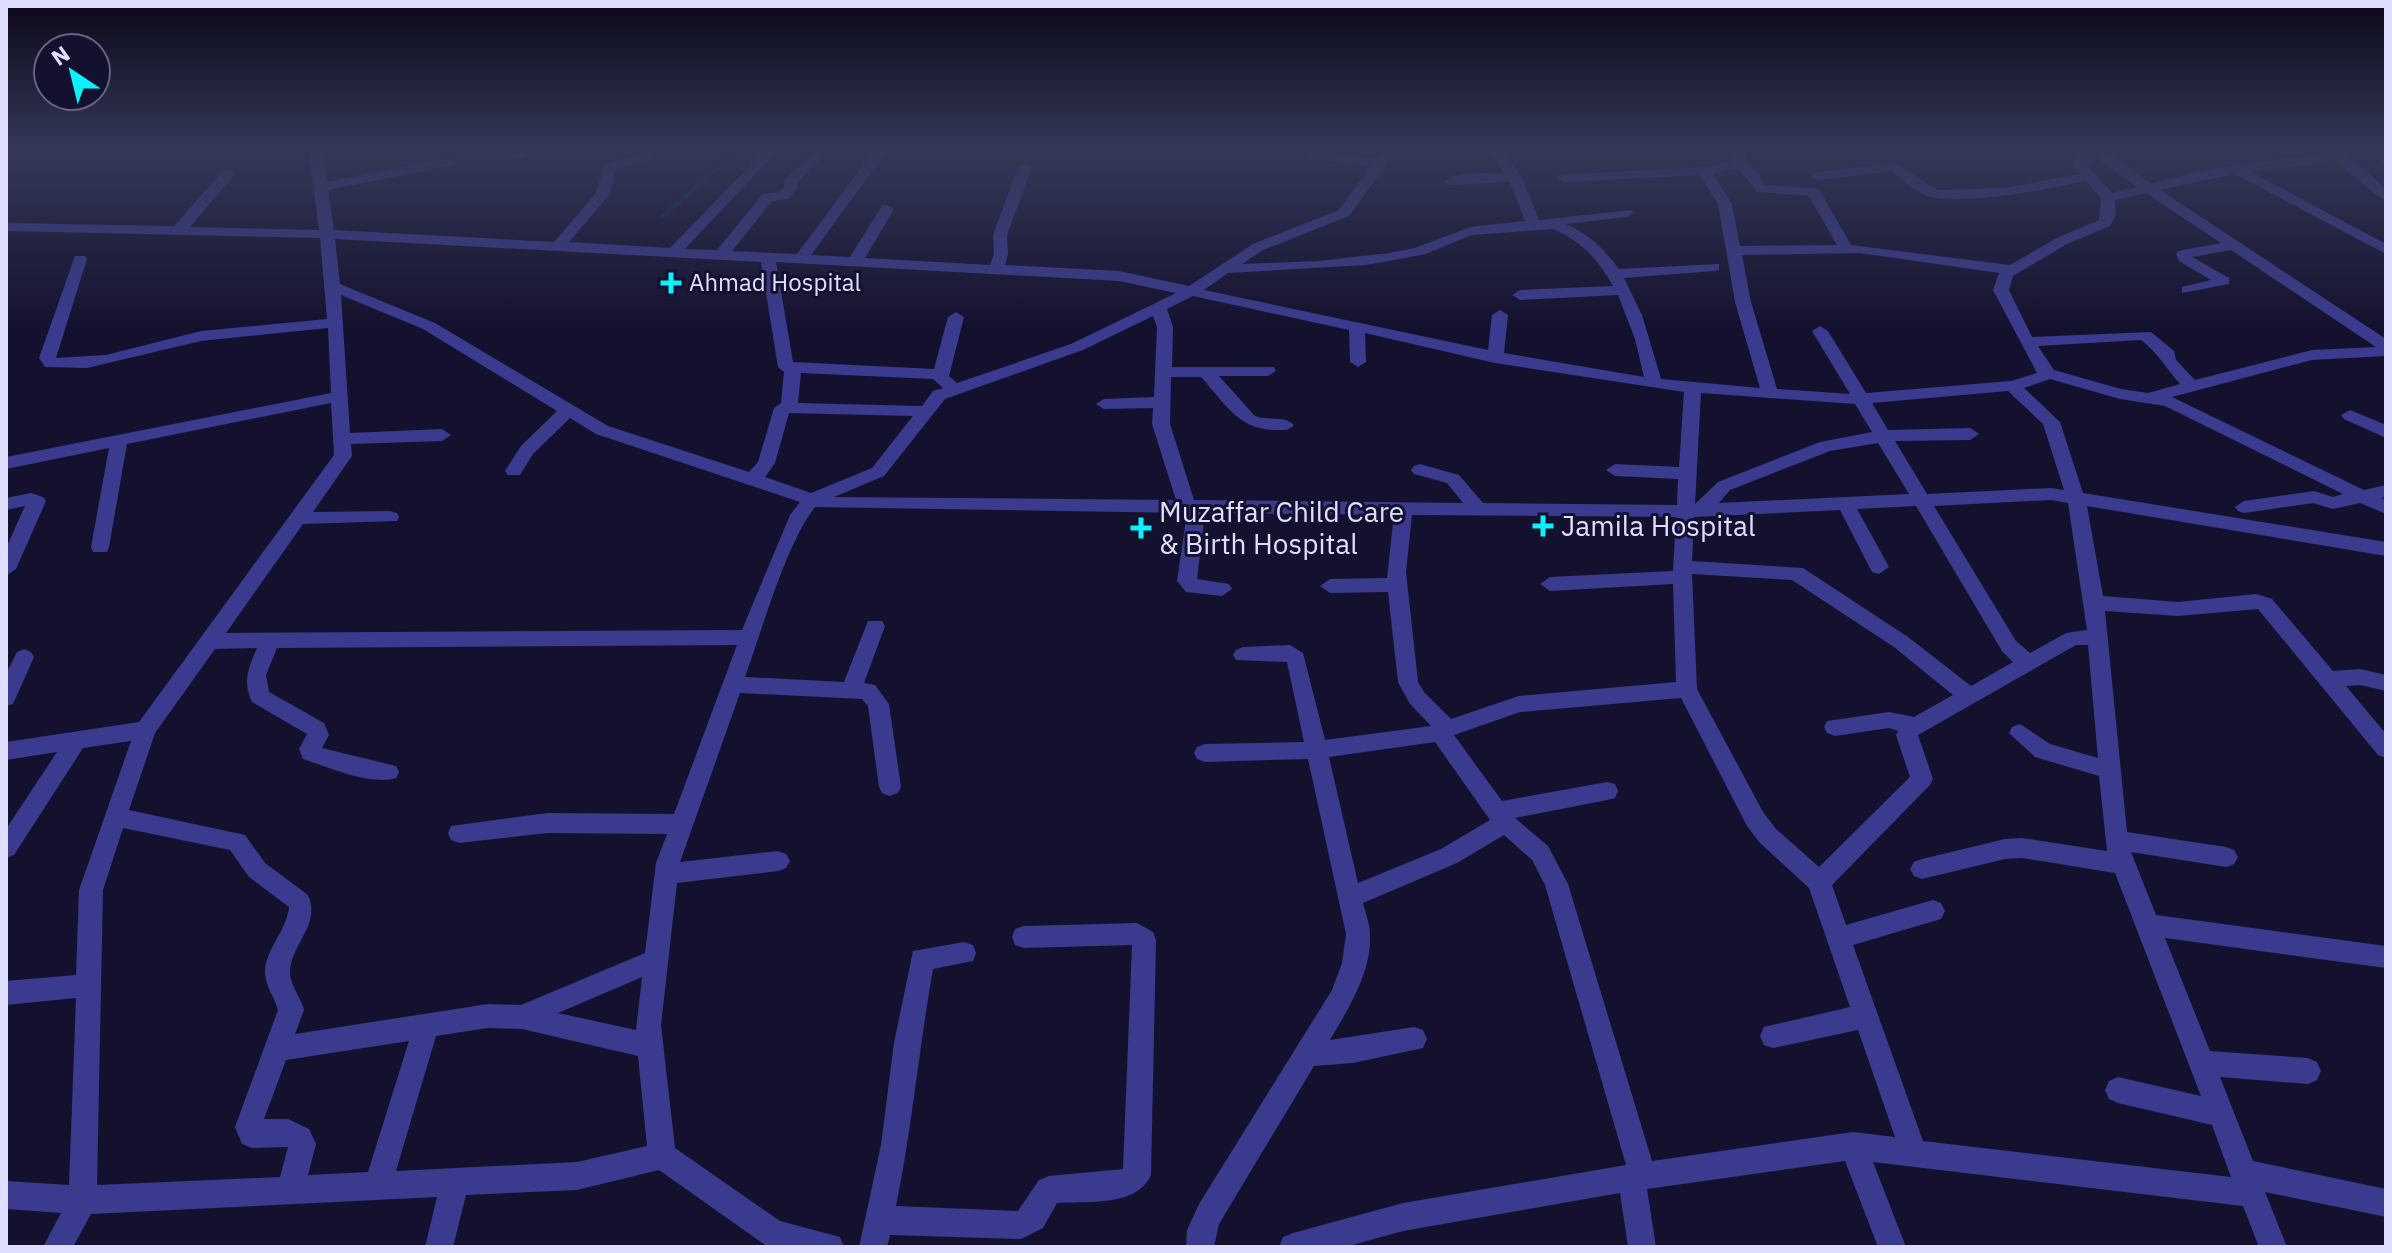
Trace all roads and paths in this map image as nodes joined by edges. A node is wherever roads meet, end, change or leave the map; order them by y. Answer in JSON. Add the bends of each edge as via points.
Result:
{"nodes":[{"id":1,"x":196,"y":210,"type":"edge"},
{"id":2,"x":322,"y":210,"type":"edge"},
{"id":3,"x":589,"y":210,"type":"edge"},
{"id":4,"x":714,"y":210,"type":"edge"},
{"id":5,"x":757,"y":210,"type":"edge"},
{"id":6,"x":837,"y":210,"type":"edge"},
{"id":7,"x":886,"y":210,"type":"edge"},
{"id":8,"x":1009,"y":210,"type":"edge"},
{"id":9,"x":1346,"y":210,"type":"edge"},
{"id":10,"x":1528,"y":210,"type":"edge"},
{"id":11,"x":1726,"y":210,"type":"edge"},
{"id":12,"x":1825,"y":210,"type":"edge"},
{"id":13,"x":2109,"y":210,"type":"edge"},
{"id":14,"x":2181,"y":210,"type":"edge"},
{"id":15,"x":2313,"y":210,"type":"edge"},
{"id":16,"x":1627,"y":213,"type":"dead end"},
{"id":17,"x":1556,"y":225,"type":"junction"},
{"id":18,"x":1534,"y":226,"type":"junction"},
{"id":19,"x":6,"y":227,"type":"edge"},
{"id":20,"x":179,"y":230,"type":"junction"},
{"id":21,"x":325,"y":234,"type":"junction"},
{"id":22,"x":2232,"y":245,"type":"junction"},
{"id":23,"x":558,"y":246,"type":"junction"},
{"id":24,"x":1847,"y":250,"type":"junction"},
{"id":25,"x":2386,"y":250,"type":"edge"},
{"id":26,"x":1734,"y":251,"type":"junction"},
{"id":27,"x":673,"y":253,"type":"junction"},
{"id":28,"x":721,"y":255,"type":"junction"},
{"id":29,"x":768,"y":258,"type":"junction"},
{"id":30,"x":80,"y":259,"type":"dead end"},
{"id":31,"x":801,"y":259,"type":"junction"},
{"id":32,"x":855,"y":262,"type":"junction"},
{"id":33,"x":1714,"y":267,"type":"dead end"},
{"id":34,"x":1224,"y":269,"type":"junction"},
{"id":35,"x":996,"y":270,"type":"junction"},
{"id":36,"x":2012,"y":270,"type":"junction"},
{"id":37,"x":1616,"y":274,"type":"junction"},
{"id":38,"x":333,"y":286,"type":"junction"},
{"id":39,"x":1624,"y":290,"type":"junction"},
{"id":40,"x":2187,"y":290,"type":"dead end"},
{"id":41,"x":1192,"y":291,"type":"junction"},
{"id":42,"x":1520,"y":295,"type":"dead end"},
{"id":43,"x":1158,"y":307,"type":"junction"},
{"id":44,"x":1500,"y":315,"type":"dead end"},
{"id":45,"x":956,"y":317,"type":"dead end"},
{"id":46,"x":335,"y":322,"type":"junction"},
{"id":47,"x":1357,"y":327,"type":"junction"},
{"id":48,"x":1820,"y":331,"type":"dead end"},
{"id":49,"x":2027,"y":342,"type":"junction"},
{"id":50,"x":2386,"y":349,"type":"edge"},
{"id":51,"x":1495,"y":358,"type":"junction"},
{"id":52,"x":1358,"y":362,"type":"dead end"},
{"id":53,"x":793,"y":367,"type":"junction"},
{"id":54,"x":1205,"y":371,"type":"junction"},
{"id":55,"x":1268,"y":371,"type":"dead end"},
{"id":56,"x":1164,"y":372,"type":"junction"},
{"id":57,"x":2046,"y":373,"type":"junction"},
{"id":58,"x":948,"y":382,"type":"junction"},
{"id":59,"x":1654,"y":384,"type":"junction"},
{"id":60,"x":2012,"y":386,"type":"junction"},
{"id":61,"x":2191,"y":386,"type":"junction"},
{"id":62,"x":1693,"y":387,"type":"junction"},
{"id":63,"x":1770,"y":394,"type":"junction"},
{"id":64,"x":340,"y":396,"type":"junction"},
{"id":65,"x":2147,"y":398,"type":"junction"},
{"id":66,"x":1863,"y":399,"type":"junction"},
{"id":67,"x":1162,"y":402,"type":"junction"},
{"id":68,"x":1104,"y":404,"type":"dead end"},
{"id":69,"x":789,"y":406,"type":"junction"},
{"id":70,"x":568,"y":410,"type":"junction"},
{"id":71,"x":926,"y":411,"type":"junction"},
{"id":72,"x":2350,"y":415,"type":"dead end"},
{"id":73,"x":1285,"y":425,"type":"dead end"},
{"id":74,"x":2386,"y":432,"type":"edge"},
{"id":75,"x":1970,"y":434,"type":"dead end"},
{"id":76,"x":442,"y":435,"type":"dead end"},
{"id":77,"x":1884,"y":436,"type":"junction"},
{"id":78,"x":342,"y":439,"type":"junction"},
{"id":79,"x":119,"y":440,"type":"junction"},
{"id":80,"x":6,"y":463,"type":"edge"},
{"id":81,"x":1420,"y":470,"type":"dead end"},
{"id":82,"x":1615,"y":470,"type":"dead end"},
{"id":83,"x":514,"y":471,"type":"dead end"},
{"id":84,"x":1687,"y":473,"type":"junction"},
{"id":85,"x":753,"y":480,"type":"junction"},
{"id":86,"x":2386,"y":491,"type":"edge"},
{"id":87,"x":2366,"y":496,"type":"junction"},
{"id":88,"x":2076,"y":498,"type":"junction"},
{"id":89,"x":812,"y":499,"type":"junction"},
{"id":90,"x":1922,"y":499,"type":"junction"},
{"id":91,"x":1845,"y":503,"type":"junction"},
{"id":92,"x":6,"y":504,"type":"edge"},
{"id":93,"x":1192,"y":505,"type":"junction"},
{"id":94,"x":2244,"y":507,"type":"dead end"},
{"id":95,"x":1404,"y":508,"type":"junction"},
{"id":96,"x":1477,"y":508,"type":"junction"},
{"id":97,"x":2386,"y":508,"type":"edge"},
{"id":98,"x":1693,"y":510,"type":"junction"},
{"id":99,"x":390,"y":517,"type":"dead end"},
{"id":100,"x":299,"y":518,"type":"junction"},
{"id":101,"x":100,"y":547,"type":"dead end"},
{"id":102,"x":2386,"y":549,"type":"edge"},
{"id":103,"x":1879,"y":567,"type":"dead end"},
{"id":104,"x":6,"y":569,"type":"edge"},
{"id":105,"x":1683,"y":572,"type":"junction"},
{"id":106,"x":1550,"y":584,"type":"dead end"},
{"id":107,"x":1397,"y":585,"type":"junction"},
{"id":108,"x":1330,"y":586,"type":"dead end"},
{"id":109,"x":1222,"y":589,"type":"dead end"},
{"id":110,"x":2094,"y":603,"type":"junction"},
{"id":111,"x":875,"y":626,"type":"dead end"},
{"id":112,"x":750,"y":637,"type":"junction"},
{"id":113,"x":2097,"y":637,"type":"junction"},
{"id":114,"x":210,"y":641,"type":"junction"},
{"id":115,"x":270,"y":641,"type":"junction"},
{"id":116,"x":1243,"y":655,"type":"dead end"},
{"id":117,"x":24,"y":657,"type":"dead end"},
{"id":118,"x":2028,"y":663,"type":"junction"},
{"id":119,"x":2328,"y":679,"type":"junction"},
{"id":120,"x":2386,"y":683,"type":"edge"},
{"id":121,"x":733,"y":685,"type":"junction"},
{"id":122,"x":1687,"y":689,"type":"junction"},
{"id":123,"x":851,"y":690,"type":"junction"},
{"id":124,"x":1969,"y":696,"type":"junction"},
{"id":125,"x":6,"y":698,"type":"edge"},
{"id":126,"x":1915,"y":726,"type":"junction"},
{"id":127,"x":1835,"y":727,"type":"dead end"},
{"id":128,"x":1443,"y":729,"type":"junction"},
{"id":129,"x":145,"y":730,"type":"junction"},
{"id":130,"x":2020,"y":733,"type":"dead end"},
{"id":131,"x":76,"y":741,"type":"junction"},
{"id":132,"x":2386,"y":749,"type":"edge"},
{"id":133,"x":1317,"y":750,"type":"junction"},
{"id":134,"x":6,"y":751,"type":"edge"},
{"id":135,"x":1205,"y":753,"type":"dead end"},
{"id":136,"x":2110,"y":770,"type":"junction"},
{"id":137,"x":388,"y":772,"type":"dead end"},
{"id":138,"x":890,"y":787,"type":"dead end"},
{"id":139,"x":1607,"y":791,"type":"dead end"},
{"id":140,"x":116,"y":817,"type":"junction"},
{"id":141,"x":1500,"y":818,"type":"junction"},
{"id":142,"x":682,"y":824,"type":"junction"},
{"id":143,"x":459,"y":833,"type":"dead end"},
{"id":144,"x":2116,"y":840,"type":"junction"},
{"id":145,"x":6,"y":848,"type":"edge"},
{"id":146,"x":2226,"y":857,"type":"dead end"},
{"id":147,"x":778,"y":861,"type":"dead end"},
{"id":148,"x":2123,"y":864,"type":"junction"},
{"id":149,"x":1922,"y":869,"type":"dead end"},
{"id":150,"x":667,"y":874,"type":"junction"},
{"id":151,"x":1819,"y":882,"type":"junction"},
{"id":152,"x":1350,"y":897,"type":"junction"},
{"id":153,"x":1933,"y":911,"type":"dead end"},
{"id":154,"x":2147,"y":925,"type":"junction"},
{"id":155,"x":1024,"y":937,"type":"dead end"},
{"id":156,"x":1839,"y":938,"type":"junction"},
{"id":157,"x":964,"y":953,"type":"dead end"},
{"id":158,"x":2386,"y":957,"type":"edge"},
{"id":159,"x":656,"y":960,"type":"junction"},
{"id":160,"x":89,"y":985,"type":"junction"},
{"id":161,"x":6,"y":993,"type":"edge"},
{"id":162,"x":1866,"y":1016,"type":"junction"},
{"id":163,"x":522,"y":1017,"type":"junction"},
{"id":164,"x":426,"y":1026,"type":"junction"},
{"id":165,"x":1773,"y":1036,"type":"dead end"},
{"id":166,"x":1414,"y":1039,"type":"dead end"},
{"id":167,"x":650,"y":1046,"type":"junction"},
{"id":168,"x":276,"y":1049,"type":"junction"},
{"id":169,"x":1310,"y":1054,"type":"junction"},
{"id":170,"x":2201,"y":1063,"type":"junction"},
{"id":171,"x":2308,"y":1071,"type":"dead end"},
{"id":172,"x":2118,"y":1090,"type":"dead end"},
{"id":173,"x":2220,"y":1114,"type":"junction"},
{"id":174,"x":1853,"y":1146,"type":"junction"},
{"id":175,"x":1914,"y":1153,"type":"junction"},
{"id":176,"x":662,"y":1156,"type":"junction"},
{"id":177,"x":1637,"y":1176,"type":"junction"},
{"id":178,"x":455,"y":1182,"type":"junction"},
{"id":179,"x":2247,"y":1183,"type":"junction"},
{"id":180,"x":378,"y":1186,"type":"junction"},
{"id":181,"x":290,"y":1190,"type":"junction"},
{"id":182,"x":6,"y":1195,"type":"edge"},
{"id":183,"x":83,"y":1200,"type":"junction"},
{"id":184,"x":2386,"y":1203,"type":"edge"},
{"id":185,"x":879,"y":1220,"type":"junction"},
{"id":186,"x":783,"y":1240,"type":"edge"},
{"id":187,"x":57,"y":1247,"type":"edge"},
{"id":188,"x":439,"y":1247,"type":"edge"},
{"id":189,"x":830,"y":1247,"type":"edge"},
{"id":190,"x":873,"y":1247,"type":"edge"},
{"id":191,"x":1200,"y":1247,"type":"edge"},
{"id":192,"x":1293,"y":1247,"type":"edge"},
{"id":193,"x":1642,"y":1247,"type":"edge"},
{"id":194,"x":1892,"y":1247,"type":"edge"},
{"id":195,"x":2273,"y":1247,"type":"edge"}],
"edges":[{"from":1,"to":20,"type":"street"},
{"from":2,"to":21,"type":"street"},
{"from":3,"to":23,"type":"street"},
{"from":4,"to":27,"type":"street"},
{"from":5,"to":28,"type":"street"},
{"from":6,"to":31,"type":"street"},
{"from":7,"to":32,"type":"street"},
{"from":8,"to":35,"type":"street"},
{"from":9,"to":34,"type":"street","via":[[1258,247]]},
{"from":10,"to":18,"type":"street"},
{"from":11,"to":26,"type":"street"},
{"from":12,"to":24,"type":"street"},
{"from":13,"to":36,"type":"street","via":[[2105,223]]},
{"from":14,"to":22,"type":"street"},
{"from":15,"to":25,"type":"street"},
{"from":16,"to":17,"type":"street"},
{"from":17,"to":18,"type":"street"},
{"from":17,"to":37,"type":"street","via":[[1585,242]]},
{"from":18,"to":34,"type":"street","via":[[1472,231],[1417,252],[1332,266]]},
{"from":19,"to":20,"type":"street"},
{"from":20,"to":21,"type":"street"},
{"from":21,"to":23,"type":"street"},
{"from":21,"to":38,"type":"street"},
{"from":22,"to":40,"type":"street","via":[[2183,254],[2224,281]]},
{"from":22,"to":50,"type":"street"},
{"from":23,"to":27,"type":"street"},
{"from":24,"to":26,"type":"street"},
{"from":24,"to":36,"type":"street"},
{"from":26,"to":63,"type":"street"},
{"from":27,"to":28,"type":"street"},
{"from":28,"to":29,"type":"street"},
{"from":29,"to":31,"type":"street"},
{"from":29,"to":53,"type":"street","via":[[786,367]]},
{"from":30,"to":46,"type":"street","via":[[47,358],[51,363],[124,356],[209,334],[291,331]]},
{"from":31,"to":32,"type":"street"},
{"from":32,"to":35,"type":"street"},
{"from":33,"to":37,"type":"street"},
{"from":34,"to":41,"type":"street"},
{"from":35,"to":41,"type":"street","via":[[1119,276]]},
{"from":36,"to":49,"type":"street","via":[[2001,290]]},
{"from":37,"to":39,"type":"street"},
{"from":38,"to":46,"type":"street"},
{"from":38,"to":70,"type":"street","via":[[429,326]]},
{"from":39,"to":42,"type":"street"},
{"from":39,"to":59,"type":"street","via":[[1646,339]]},
{"from":41,"to":43,"type":"street"},
{"from":41,"to":47,"type":"street"},
{"from":43,"to":56,"type":"street","via":[[1165,327]]},
{"from":43,"to":58,"type":"street","via":[[1077,347]]},
{"from":44,"to":51,"type":"street"},
{"from":45,"to":58,"type":"street"},
{"from":46,"to":64,"type":"street"},
{"from":47,"to":51,"type":"street"},
{"from":47,"to":52,"type":"street"},
{"from":48,"to":66,"type":"street"},
{"from":49,"to":57,"type":"street"},
{"from":49,"to":61,"type":"street","via":[[2145,335],[2168,354],[2168,361]]},
{"from":50,"to":61,"type":"street","via":[[2312,355]]},
{"from":51,"to":59,"type":"street"},
{"from":53,"to":58,"type":"street"},
{"from":53,"to":69,"type":"street"},
{"from":54,"to":55,"type":"street"},
{"from":54,"to":56,"type":"street"},
{"from":54,"to":73,"type":"street","via":[[1249,420]]},
{"from":56,"to":67,"type":"street"},
{"from":57,"to":60,"type":"street"},
{"from":57,"to":65,"type":"street"},
{"from":58,"to":71,"type":"street"},
{"from":59,"to":62,"type":"street"},
{"from":60,"to":66,"type":"street"},
{"from":60,"to":88,"type":"street","via":[[2051,422]]},
{"from":61,"to":65,"type":"street"},
{"from":62,"to":63,"type":"street"},
{"from":62,"to":84,"type":"street"},
{"from":63,"to":66,"type":"street"},
{"from":64,"to":78,"type":"street"},
{"from":64,"to":79,"type":"street"},
{"from":65,"to":87,"type":"street","via":[[2187,408]]},
{"from":66,"to":77,"type":"street"},
{"from":67,"to":68,"type":"street"},
{"from":67,"to":93,"type":"street","via":[[1165,442]]},
{"from":69,"to":71,"type":"street"},
{"from":69,"to":85,"type":"street","via":[[780,410],[766,463]]},
{"from":70,"to":83,"type":"street","via":[[527,450]]},
{"from":70,"to":85,"type":"street","via":[[602,430]]},
{"from":71,"to":89,"type":"street","via":[[878,472]]},
{"from":72,"to":74,"type":"street"},
{"from":75,"to":77,"type":"street"},
{"from":76,"to":78,"type":"street"},
{"from":77,"to":90,"type":"street"},
{"from":77,"to":98,"type":"street","via":[[1826,446],[1724,486]]},
{"from":78,"to":100,"type":"street","via":[[343,456]]},
{"from":79,"to":80,"type":"street"},
{"from":79,"to":101,"type":"street"},
{"from":81,"to":96,"type":"street","via":[[1453,479]]},
{"from":82,"to":84,"type":"street"},
{"from":84,"to":98,"type":"street"},
{"from":85,"to":89,"type":"street"},
{"from":86,"to":87,"type":"street"},
{"from":87,"to":94,"type":"street","via":[[2333,503],[2314,497]]},
{"from":87,"to":97,"type":"street"},
{"from":88,"to":90,"type":"street","via":[[2051,494]]},
{"from":88,"to":102,"type":"street"},
{"from":88,"to":110,"type":"street"},
{"from":89,"to":93,"type":"street"},
{"from":89,"to":112,"type":"street","via":[[799,515]]},
{"from":90,"to":91,"type":"street"},
{"from":90,"to":118,"type":"street","via":[[2009,646]]},
{"from":91,"to":98,"type":"street"},
{"from":91,"to":103,"type":"street"},
{"from":92,"to":104,"type":"street","via":[[37,501]]},
{"from":93,"to":95,"type":"street"},
{"from":93,"to":109,"type":"street","via":[[1187,581],[1193,587]]},
{"from":95,"to":96,"type":"street"},
{"from":95,"to":107,"type":"street"},
{"from":96,"to":98,"type":"street"},
{"from":98,"to":105,"type":"street"},
{"from":99,"to":100,"type":"street"},
{"from":100,"to":114,"type":"street"},
{"from":105,"to":106,"type":"street"},
{"from":105,"to":122,"type":"street"},
{"from":105,"to":124,"type":"street","via":[[1796,573],[1901,642]]},
{"from":107,"to":108,"type":"street"},
{"from":107,"to":128,"type":"street","via":[[1408,682]]},
{"from":110,"to":113,"type":"street"},
{"from":110,"to":119,"type":"street","via":[[2178,609],[2262,602]]},
{"from":111,"to":123,"type":"street"},
{"from":112,"to":115,"type":"street"},
{"from":112,"to":121,"type":"street"},
{"from":113,"to":118,"type":"street","via":[[2073,638]]},
{"from":113,"to":136,"type":"street"},
{"from":114,"to":115,"type":"street"},
{"from":114,"to":129,"type":"street"},
{"from":115,"to":137,"type":"street","via":[[256,675],[259,696],[316,729],[311,753]]},
{"from":116,"to":133,"type":"street","via":[[1290,653],[1296,658]]},
{"from":117,"to":125,"type":"street"},
{"from":118,"to":124,"type":"street"},
{"from":119,"to":120,"type":"street","via":[[2363,677]]},
{"from":119,"to":132,"type":"street"},
{"from":121,"to":123,"type":"street"},
{"from":121,"to":142,"type":"street"},
{"from":122,"to":128,"type":"street","via":[[1519,704]]},
{"from":122,"to":151,"type":"street","via":[[1755,819]]},
{"from":123,"to":138,"type":"street","via":[[868,691],[878,704]]},
{"from":124,"to":126,"type":"street"},
{"from":126,"to":127,"type":"street","via":[[1889,720]]},
{"from":126,"to":151,"type":"street","via":[[1907,735],[1922,779]]},
{"from":128,"to":133,"type":"street"},
{"from":128,"to":141,"type":"street"},
{"from":129,"to":131,"type":"street"},
{"from":129,"to":140,"type":"street"},
{"from":130,"to":136,"type":"street","via":[[2055,756]]},
{"from":131,"to":134,"type":"street"},
{"from":131,"to":145,"type":"street"},
{"from":133,"to":135,"type":"street"},
{"from":133,"to":152,"type":"street"},
{"from":136,"to":144,"type":"street"},
{"from":139,"to":141,"type":"street"},
{"from":140,"to":160,"type":"street","via":[[91,890]]},
{"from":140,"to":168,"type":"street","via":[[237,842],[257,870],[300,902],[301,912],[278,968],[277,981],[291,1010]]},
{"from":141,"to":152,"type":"street","via":[[1449,856]]},
{"from":141,"to":177,"type":"street","via":[[1540,853],[1556,884]]},
{"from":142,"to":143,"type":"street","via":[[577,822]]},
{"from":142,"to":150,"type":"street"},
{"from":144,"to":146,"type":"street"},
{"from":144,"to":148,"type":"street"},
{"from":147,"to":150,"type":"street"},
{"from":148,"to":149,"type":"street","via":[[2022,848]]},
{"from":148,"to":154,"type":"street"},
{"from":150,"to":159,"type":"street"},
{"from":151,"to":156,"type":"street"},
{"from":152,"to":169,"type":"street","via":[[1358,934],[1354,963],[1343,995]]},
{"from":153,"to":156,"type":"street"},
{"from":154,"to":158,"type":"street"},
{"from":154,"to":170,"type":"street"},
{"from":155,"to":185,"type":"street","via":[[1137,934],[1144,940],[1137,1175],[1128,1183],[1049,1190],[1033,1218],[1021,1225]]},
{"from":156,"to":162,"type":"street"},
{"from":157,"to":185,"type":"street","via":[[922,959]]},
{"from":159,"to":163,"type":"street"},
{"from":159,"to":167,"type":"street"},
{"from":160,"to":161,"type":"street"},
{"from":160,"to":183,"type":"street"},
{"from":162,"to":165,"type":"street"},
{"from":162,"to":175,"type":"street"},
{"from":163,"to":164,"type":"street","via":[[488,1016]]},
{"from":163,"to":167,"type":"street"},
{"from":164,"to":168,"type":"street"},
{"from":164,"to":180,"type":"street"},
{"from":166,"to":169,"type":"street"},
{"from":167,"to":176,"type":"street"},
{"from":168,"to":181,"type":"street","via":[[248,1127],[252,1134],[299,1135],[302,1144]]},
{"from":169,"to":191,"type":"street","via":[[1209,1214]]},
{"from":170,"to":171,"type":"street"},
{"from":170,"to":173,"type":"street"},
{"from":172,"to":173,"type":"street"},
{"from":173,"to":179,"type":"street"},
{"from":174,"to":175,"type":"street"},
{"from":174,"to":177,"type":"street"},
{"from":174,"to":194,"type":"street"},
{"from":175,"to":179,"type":"street"},
{"from":176,"to":178,"type":"street","via":[[577,1176]]},
{"from":176,"to":186,"type":"street"},
{"from":177,"to":192,"type":"street","via":[[1403,1217]]},
{"from":177,"to":193,"type":"street"},
{"from":178,"to":180,"type":"street"},
{"from":178,"to":188,"type":"street"},
{"from":179,"to":184,"type":"street"},
{"from":179,"to":195,"type":"street"},
{"from":180,"to":181,"type":"street"},
{"from":181,"to":183,"type":"street"},
{"from":182,"to":183,"type":"street"},
{"from":183,"to":187,"type":"street"},
{"from":185,"to":190,"type":"street"},
{"from":186,"to":189,"type":"street"}]}
